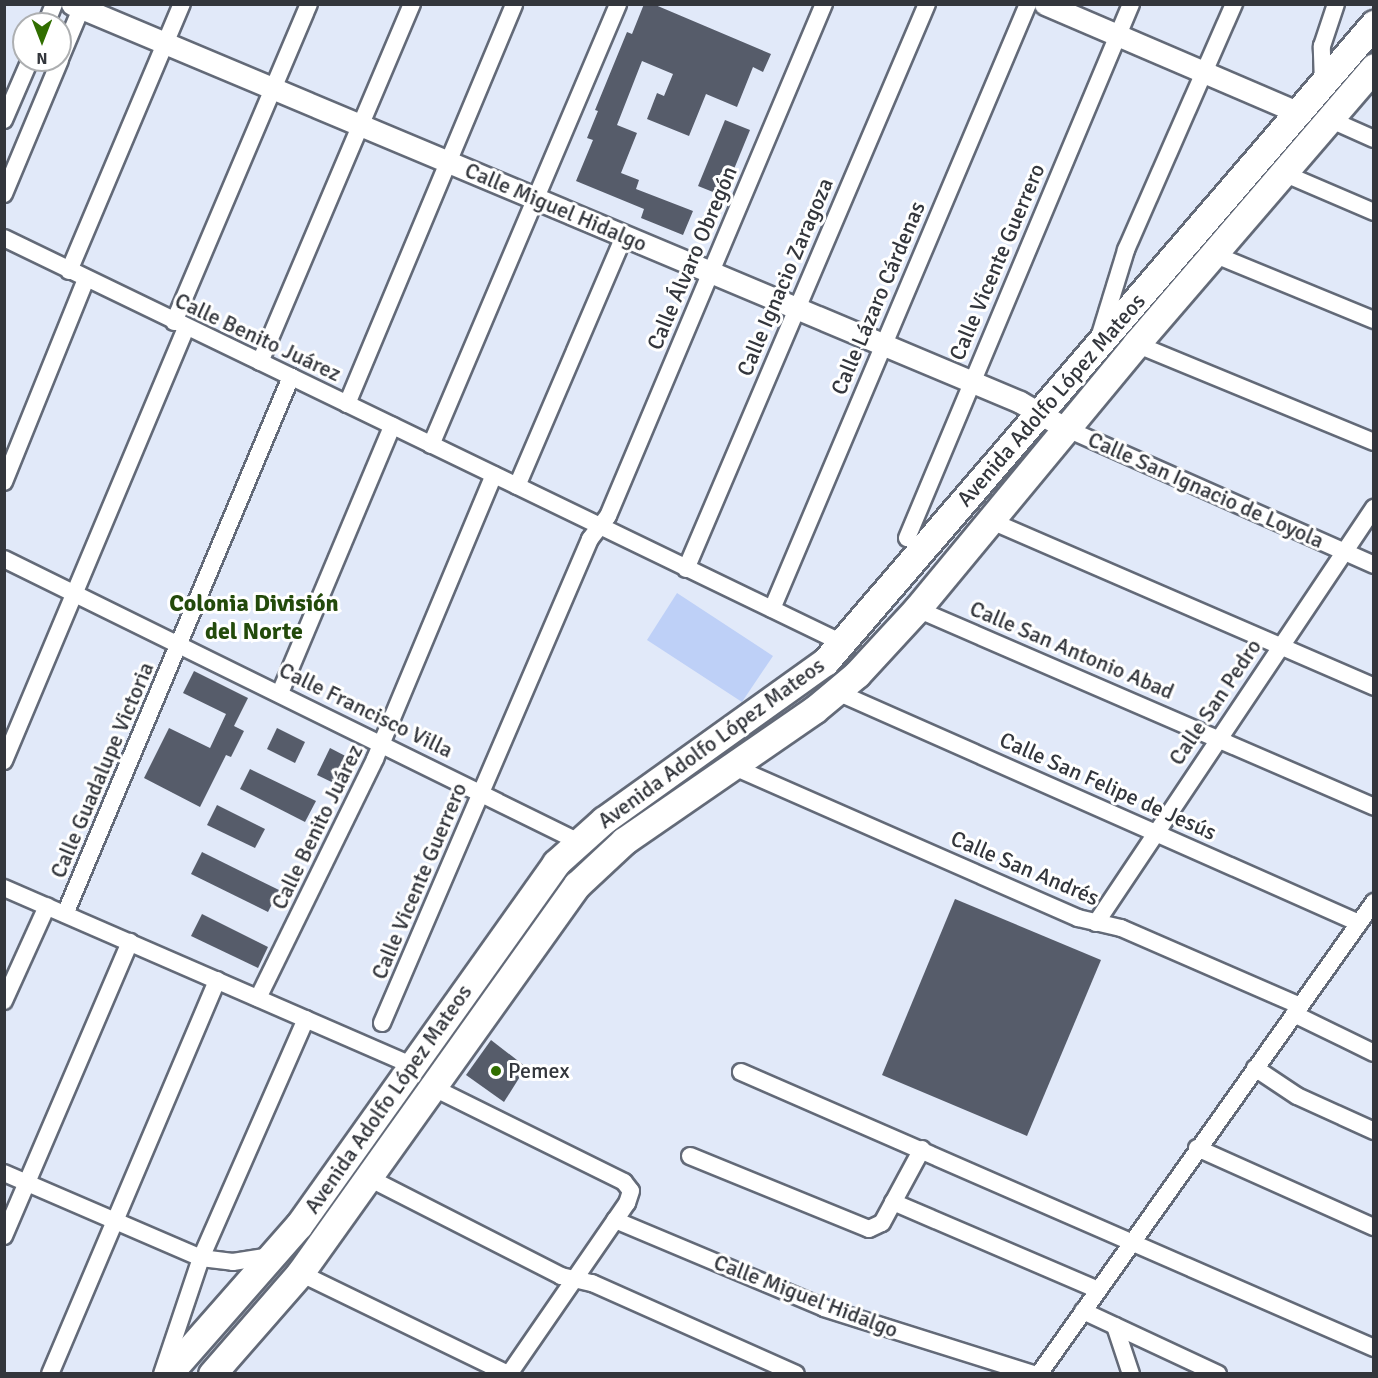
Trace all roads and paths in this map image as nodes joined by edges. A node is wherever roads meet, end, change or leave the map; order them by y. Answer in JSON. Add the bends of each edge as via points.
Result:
{"nodes":[{"id":1,"x":182,"y":4,"type":"edge"},
{"id":2,"x":309,"y":4,"type":"edge"},
{"id":3,"x":412,"y":4,"type":"edge"},
{"id":4,"x":514,"y":4,"type":"edge"},
{"id":5,"x":618,"y":4,"type":"edge"},
{"id":6,"x":824,"y":4,"type":"edge"},
{"id":7,"x":927,"y":4,"type":"edge"},
{"id":8,"x":1028,"y":4,"type":"edge"},
{"id":9,"x":1045,"y":4,"type":"edge"},
{"id":10,"x":1131,"y":4,"type":"edge"},
{"id":11,"x":1234,"y":4,"type":"edge"},
{"id":12,"x":1336,"y":4,"type":"edge"},
{"id":13,"x":78,"y":6,"type":"edge"},
{"id":14,"x":72,"y":24,"type":"edge"},
{"id":15,"x":1374,"y":24,"type":"edge"},
{"id":16,"x":1118,"y":36,"type":"junction"},
{"id":17,"x":166,"y":44,"type":"junction"},
{"id":18,"x":1373,"y":68,"type":"edge"},
{"id":19,"x":25,"y":72,"type":"edge"},
{"id":20,"x":55,"y":72,"type":"edge"},
{"id":21,"x":1206,"y":72,"type":"junction"},
{"id":22,"x":1323,"y":83,"type":"junction"},
{"id":23,"x":274,"y":88,"type":"junction"},
{"id":24,"x":1299,"y":113,"type":"junction"},
{"id":25,"x":1329,"y":119,"type":"junction"},
{"id":26,"x":4,"y":120,"type":"edge"},
{"id":27,"x":362,"y":125,"type":"junction"},
{"id":28,"x":1374,"y":139,"type":"edge"},
{"id":29,"x":448,"y":161,"type":"junction"},
{"id":30,"x":1283,"y":173,"type":"junction"},
{"id":31,"x":4,"y":194,"type":"edge"},
{"id":32,"x":535,"y":199,"type":"junction"},
{"id":33,"x":1374,"y":212,"type":"edge"},
{"id":34,"x":624,"y":236,"type":"junction"},
{"id":35,"x":4,"y":238,"type":"edge"},
{"id":36,"x":1213,"y":254,"type":"junction"},
{"id":37,"x":69,"y":271,"type":"junction"},
{"id":38,"x":710,"y":273,"type":"junction"},
{"id":39,"x":86,"y":279,"type":"junction"},
{"id":40,"x":795,"y":309,"type":"junction"},
{"id":41,"x":1374,"y":321,"type":"edge"},
{"id":42,"x":180,"y":325,"type":"junction"},
{"id":43,"x":1136,"y":344,"type":"junction"},
{"id":44,"x":882,"y":345,"type":"junction"},
{"id":45,"x":1097,"y":348,"type":"junction"},
{"id":46,"x":260,"y":362,"type":"junction"},
{"id":47,"x":291,"y":378,"type":"junction"},
{"id":48,"x":970,"y":382,"type":"junction"},
{"id":49,"x":347,"y":404,"type":"junction"},
{"id":50,"x":1040,"y":413,"type":"junction"},
{"id":51,"x":392,"y":426,"type":"junction"},
{"id":52,"x":1065,"y":428,"type":"junction"},
{"id":53,"x":1374,"y":442,"type":"edge"},
{"id":54,"x":431,"y":445,"type":"junction"},
{"id":55,"x":494,"y":475,"type":"junction"},
{"id":56,"x":4,"y":482,"type":"edge"},
{"id":57,"x":517,"y":486,"type":"junction"},
{"id":58,"x":1374,"y":508,"type":"edge"},
{"id":59,"x":989,"y":520,"type":"junction"},
{"id":60,"x":599,"y":527,"type":"junction"},
{"id":61,"x":907,"y":538,"type":"dead end"},
{"id":62,"x":1343,"y":551,"type":"junction"},
{"id":63,"x":4,"y":559,"type":"edge"},
{"id":64,"x":1374,"y":565,"type":"edge"},
{"id":65,"x":686,"y":569,"type":"junction"},
{"id":66,"x":77,"y":595,"type":"junction"},
{"id":67,"x":772,"y":609,"type":"junction"},
{"id":68,"x":917,"y":609,"type":"junction"},
{"id":69,"x":842,"y":644,"type":"junction"},
{"id":70,"x":178,"y":645,"type":"junction"},
{"id":71,"x":1280,"y":645,"type":"junction"},
{"id":72,"x":1374,"y":687,"type":"edge"},
{"id":73,"x":837,"y":692,"type":"junction"},
{"id":74,"x":280,"y":693,"type":"junction"},
{"id":75,"x":1219,"y":738,"type":"junction"},
{"id":76,"x":382,"y":744,"type":"junction"},
{"id":77,"x":4,"y":761,"type":"edge"},
{"id":78,"x":734,"y":767,"type":"junction"},
{"id":79,"x":482,"y":792,"type":"junction"},
{"id":80,"x":1374,"y":807,"type":"edge"},
{"id":81,"x":1155,"y":831,"type":"junction"},
{"id":82,"x":577,"y":841,"type":"junction"},
{"id":83,"x":4,"y":888,"type":"edge"},
{"id":84,"x":1374,"y":902,"type":"edge"},
{"id":85,"x":46,"y":906,"type":"junction"},
{"id":86,"x":66,"y":914,"type":"junction"},
{"id":87,"x":1096,"y":923,"type":"junction"},
{"id":88,"x":1359,"y":923,"type":"junction"},
{"id":89,"x":130,"y":942,"type":"junction"},
{"id":90,"x":217,"y":980,"type":"junction"},
{"id":91,"x":258,"y":998,"type":"junction"},
{"id":92,"x":4,"y":1001,"type":"edge"},
{"id":93,"x":1297,"y":1010,"type":"junction"},
{"id":94,"x":306,"y":1019,"type":"junction"},
{"id":95,"x":382,"y":1023,"type":"dead end"},
{"id":96,"x":1374,"y":1053,"type":"edge"},
{"id":97,"x":412,"y":1065,"type":"junction"},
{"id":98,"x":1255,"y":1068,"type":"junction"},
{"id":99,"x":741,"y":1072,"type":"dead end"},
{"id":100,"x":434,"y":1088,"type":"junction"},
{"id":101,"x":368,"y":1126,"type":"junction"},
{"id":102,"x":1374,"y":1131,"type":"edge"},
{"id":103,"x":396,"y":1144,"type":"junction"},
{"id":104,"x":1197,"y":1148,"type":"junction"},
{"id":105,"x":922,"y":1149,"type":"junction"},
{"id":106,"x":690,"y":1156,"type":"dead end"},
{"id":107,"x":4,"y":1173,"type":"edge"},
{"id":108,"x":369,"y":1178,"type":"junction"},
{"id":109,"x":28,"y":1182,"type":"junction"},
{"id":110,"x":893,"y":1202,"type":"junction"},
{"id":111,"x":114,"y":1220,"type":"junction"},
{"id":112,"x":615,"y":1221,"type":"junction"},
{"id":113,"x":1374,"y":1227,"type":"edge"},
{"id":114,"x":4,"y":1236,"type":"edge"},
{"id":115,"x":1132,"y":1241,"type":"junction"},
{"id":116,"x":274,"y":1254,"type":"junction"},
{"id":117,"x":201,"y":1258,"type":"junction"},
{"id":118,"x":300,"y":1273,"type":"junction"},
{"id":119,"x":576,"y":1279,"type":"junction"},
{"id":120,"x":1098,"y":1290,"type":"junction"},
{"id":121,"x":1083,"y":1311,"type":"junction"},
{"id":122,"x":1115,"y":1326,"type":"junction"},
{"id":123,"x":1374,"y":1348,"type":"edge"},
{"id":124,"x":216,"y":1371,"type":"edge"},
{"id":125,"x":1205,"y":1372,"type":"edge"},
{"id":126,"x":50,"y":1374,"type":"edge"},
{"id":127,"x":162,"y":1374,"type":"edge"},
{"id":128,"x":168,"y":1374,"type":"edge"},
{"id":129,"x":509,"y":1374,"type":"edge"},
{"id":130,"x":796,"y":1374,"type":"edge"},
{"id":131,"x":1033,"y":1374,"type":"edge"},
{"id":132,"x":1039,"y":1374,"type":"edge"},
{"id":133,"x":1131,"y":1374,"type":"edge"}],
"edges":[{"from":1,"to":17,"type":"street"},
{"from":2,"to":23,"type":"street"},
{"from":3,"to":27,"type":"street"},
{"from":4,"to":29,"type":"street"},
{"from":5,"to":32,"type":"street"},
{"from":6,"to":38,"type":"street","name":"Calle Álvaro Obregón"},
{"from":7,"to":40,"type":"street","name":"Calle Ignacio Zaragoza"},
{"from":8,"to":44,"type":"street","name":"Calle Lázaro Cárdenas"},
{"from":9,"to":16,"type":"street"},
{"from":10,"to":16,"type":"street","name":"Calle Vicente Guerrero"},
{"from":11,"to":21,"type":"street"},
{"from":12,"to":22,"type":"street","via":[[1322,46]]},
{"from":13,"to":14,"type":"street"},
{"from":13,"to":17,"type":"street","name":"Calle Miguel Hidalgo"},
{"from":15,"to":22,"type":"main road","name":"Avenida Adolfo López Mateos"},
{"from":16,"to":21,"type":"street"},
{"from":16,"to":48,"type":"street","name":"Calle Vicente Guerrero"},
{"from":17,"to":23,"type":"street","name":"Calle Miguel Hidalgo"},
{"from":17,"to":37,"type":"street"},
{"from":18,"to":25,"type":"main road","name":"Avenida Adolfo López Mateos"},
{"from":19,"to":26,"type":"street"},
{"from":20,"to":31,"type":"street"},
{"from":21,"to":24,"type":"street"},
{"from":21,"to":45,"type":"street","via":[[1123,259]]},
{"from":22,"to":24,"type":"main road","name":"Avenida Adolfo López Mateos"},
{"from":23,"to":27,"type":"street","name":"Calle Miguel Hidalgo"},
{"from":23,"to":42,"type":"street"},
{"from":24,"to":45,"type":"main road","name":"Avenida Adolfo López Mateos"},
{"from":25,"to":28,"type":"street"},
{"from":25,"to":30,"type":"main road","name":"Avenida Adolfo López Mateos"},
{"from":27,"to":29,"type":"street","name":"Calle Miguel Hidalgo"},
{"from":27,"to":46,"type":"street"},
{"from":29,"to":32,"type":"street","name":"Calle Miguel Hidalgo"},
{"from":29,"to":49,"type":"street"},
{"from":30,"to":33,"type":"street"},
{"from":30,"to":36,"type":"main road","name":"Avenida Adolfo López Mateos"},
{"from":32,"to":34,"type":"street","name":"Calle Miguel Hidalgo"},
{"from":32,"to":54,"type":"street"},
{"from":34,"to":38,"type":"street","name":"Calle Miguel Hidalgo"},
{"from":34,"to":57,"type":"street"},
{"from":35,"to":37,"type":"street","name":"Calle Benito Juárez"},
{"from":36,"to":41,"type":"street"},
{"from":36,"to":43,"type":"main road","name":"Avenida Adolfo López Mateos"},
{"from":37,"to":39,"type":"street","name":"Calle Benito Juárez"},
{"from":38,"to":40,"type":"street","name":"Calle Miguel Hidalgo"},
{"from":38,"to":60,"type":"street","name":"Calle Álvaro Obregón","via":[[608,516]]},
{"from":39,"to":42,"type":"street","name":"Calle Benito Juárez"},
{"from":39,"to":56,"type":"street"},
{"from":40,"to":44,"type":"street","name":"Calle Miguel Hidalgo"},
{"from":40,"to":65,"type":"street","name":"Calle Ignacio Zaragoza"},
{"from":42,"to":46,"type":"street","name":"Calle Benito Juárez"},
{"from":42,"to":66,"type":"street"},
{"from":43,"to":52,"type":"main road","name":"Avenida Adolfo López Mateos"},
{"from":43,"to":53,"type":"street"},
{"from":44,"to":48,"type":"street","name":"Calle Miguel Hidalgo"},
{"from":44,"to":67,"type":"street","name":"Calle Lázaro Cárdenas"},
{"from":45,"to":50,"type":"main road","name":"Avenida Adolfo López Mateos"},
{"from":46,"to":47,"type":"street","name":"Calle Benito Juárez"},
{"from":47,"to":49,"type":"street","name":"Calle Benito Juárez"},
{"from":47,"to":70,"type":"street","name":"Calle Guadalupe Victoria"},
{"from":48,"to":50,"type":"street","name":"Calle Miguel Hidalgo"},
{"from":48,"to":61,"type":"street","name":"Calle Vicente Guerrero"},
{"from":49,"to":51,"type":"street","name":"Calle Benito Juárez"},
{"from":50,"to":52,"type":"street","name":"Calle San Ignacio de Loyola"},
{"from":50,"to":69,"type":"main road","name":"Avenida Adolfo López Mateos"},
{"from":51,"to":54,"type":"street","name":"Calle Benito Juárez"},
{"from":51,"to":74,"type":"street"},
{"from":52,"to":59,"type":"main road","name":"Avenida Adolfo López Mateos"},
{"from":52,"to":62,"type":"street","name":"Calle San Ignacio de Loyola"},
{"from":54,"to":55,"type":"street","name":"Calle Benito Juárez"},
{"from":55,"to":57,"type":"street","name":"Calle Benito Juárez"},
{"from":55,"to":76,"type":"street","name":"Calle Benito Juárez"},
{"from":57,"to":60,"type":"street","name":"Calle Benito Juárez"},
{"from":58,"to":62,"type":"street","name":"Calle San Pedro"},
{"from":59,"to":68,"type":"main road","name":"Avenida Adolfo López Mateos"},
{"from":59,"to":71,"type":"street"},
{"from":60,"to":65,"type":"street","name":"Calle Benito Juárez"},
{"from":60,"to":79,"type":"street","name":"Calle Vicente Guerrero","via":[[590,539]]},
{"from":62,"to":64,"type":"street","name":"Calle San Ignacio de Loyola"},
{"from":62,"to":71,"type":"street","name":"Calle San Pedro"},
{"from":63,"to":66,"type":"street","name":"Calle Francisco Villa"},
{"from":65,"to":67,"type":"street","name":"Calle Benito Juárez"},
{"from":66,"to":70,"type":"street","name":"Calle Francisco Villa"},
{"from":66,"to":77,"type":"street"},
{"from":67,"to":69,"type":"street","name":"Calle Benito Juárez"},
{"from":68,"to":73,"type":"main road","name":"Avenida Adolfo López Mateos"},
{"from":68,"to":75,"type":"street","name":"Calle San Antonio Abad"},
{"from":69,"to":82,"type":"main road","name":"Avenida Adolfo López Mateos","via":[[812,674]]},
{"from":70,"to":74,"type":"street","name":"Calle Francisco Villa"},
{"from":70,"to":86,"type":"street","name":"Calle Guadalupe Victoria"},
{"from":71,"to":72,"type":"street"},
{"from":71,"to":75,"type":"street","name":"Calle San Pedro"},
{"from":73,"to":78,"type":"main road","name":"Avenida Adolfo López Mateos"},
{"from":73,"to":81,"type":"street","name":"Calle San Felipe de Jesús"},
{"from":74,"to":76,"type":"street","name":"Calle Francisco Villa"},
{"from":75,"to":80,"type":"street","name":"Calle San Antonio Abad"},
{"from":75,"to":81,"type":"street","name":"Calle San Pedro"},
{"from":76,"to":79,"type":"street","name":"Calle Francisco Villa"},
{"from":76,"to":91,"type":"street","name":"Calle Benito Juárez"},
{"from":78,"to":87,"type":"street","name":"Calle San Andrés"},
{"from":78,"to":100,"type":"main road","name":"Avenida Adolfo López Mateos","via":[[596,865],[559,909]]},
{"from":79,"to":82,"type":"street","name":"Calle Francisco Villa"},
{"from":79,"to":95,"type":"street","name":"Calle Vicente Guerrero"},
{"from":81,"to":87,"type":"street","name":"Calle San Pedro"},
{"from":81,"to":88,"type":"street","name":"Calle San Felipe de Jesús"},
{"from":82,"to":97,"type":"main road","name":"Avenida Adolfo López Mateos","via":[[534,893]]},
{"from":83,"to":85,"type":"street"},
{"from":84,"to":88,"type":"street"},
{"from":85,"to":86,"type":"street"},
{"from":85,"to":92,"type":"street"},
{"from":86,"to":89,"type":"street"},
{"from":87,"to":93,"type":"street","name":"Calle San Andrés","via":[[1120,928]]},
{"from":88,"to":93,"type":"street"},
{"from":89,"to":90,"type":"street"},
{"from":89,"to":109,"type":"street"},
{"from":90,"to":91,"type":"street"},
{"from":90,"to":111,"type":"street"},
{"from":91,"to":94,"type":"street"},
{"from":93,"to":96,"type":"street","name":"Calle San Andrés"},
{"from":93,"to":98,"type":"street"},
{"from":94,"to":97,"type":"street"},
{"from":94,"to":117,"type":"street"},
{"from":97,"to":101,"type":"main road","name":"Avenida Adolfo López Mateos"},
{"from":98,"to":102,"type":"street","via":[[1291,1093]]},
{"from":98,"to":104,"type":"street"},
{"from":99,"to":105,"type":"street"},
{"from":100,"to":103,"type":"main road","name":"Avenida Adolfo López Mateos"},
{"from":100,"to":112,"type":"street","via":[[624,1182],[631,1191]]},
{"from":101,"to":103,"type":"main road"},
{"from":101,"to":116,"type":"main road","name":"Avenida Adolfo López Mateos"},
{"from":103,"to":108,"type":"main road","name":"Avenida Adolfo López Mateos"},
{"from":104,"to":113,"type":"street"},
{"from":104,"to":115,"type":"street"},
{"from":105,"to":110,"type":"street"},
{"from":105,"to":115,"type":"street"},
{"from":106,"to":110,"type":"street","via":[[868,1229],[879,1227]]},
{"from":107,"to":109,"type":"street"},
{"from":108,"to":118,"type":"main road","name":"Avenida Adolfo López Mateos"},
{"from":108,"to":119,"type":"street","via":[[561,1276]]},
{"from":109,"to":111,"type":"street"},
{"from":109,"to":114,"type":"street"},
{"from":110,"to":120,"type":"street"},
{"from":111,"to":117,"type":"street"},
{"from":111,"to":126,"type":"street"},
{"from":112,"to":119,"type":"street"},
{"from":112,"to":131,"type":"street","name":"Calle Miguel Hidalgo","via":[[824,1308]]},
{"from":115,"to":120,"type":"street"},
{"from":115,"to":123,"type":"street"},
{"from":116,"to":117,"type":"street","via":[[233,1262]]},
{"from":116,"to":128,"type":"main road","name":"Avenida Adolfo López Mateos"},
{"from":117,"to":127,"type":"street"},
{"from":118,"to":124,"type":"main road","name":"Avenida Adolfo López Mateos"},
{"from":118,"to":129,"type":"street"},
{"from":119,"to":129,"type":"street"},
{"from":119,"to":130,"type":"street"},
{"from":120,"to":121,"type":"street"},
{"from":121,"to":122,"type":"street"},
{"from":121,"to":132,"type":"street"},
{"from":122,"to":125,"type":"street"},
{"from":122,"to":133,"type":"street"}]}
